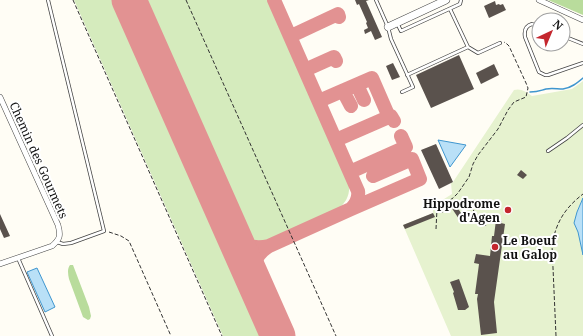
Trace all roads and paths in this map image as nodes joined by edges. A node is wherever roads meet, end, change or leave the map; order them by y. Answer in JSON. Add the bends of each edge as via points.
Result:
{"nodes":[{"id":1,"x":48,"y":0,"type":"edge"},
{"id":2,"x":73,"y":0,"type":"edge"},
{"id":3,"x":186,"y":0,"type":"edge"},
{"id":4,"x":376,"y":0,"type":"edge"},
{"id":5,"x":446,"y":0,"type":"edge"},
{"id":6,"x":461,"y":0,"type":"edge"},
{"id":7,"x":539,"y":0,"type":"edge"},
{"id":8,"x":450,"y":9,"type":"junction"},
{"id":9,"x":414,"y":15,"type":"junction"},
{"id":10,"x":583,"y":20,"type":"edge"},
{"id":11,"x":397,"y":22,"type":"junction"},
{"id":12,"x":417,"y":24,"type":"junction"},
{"id":13,"x":531,"y":24,"type":"edge"},
{"id":14,"x":388,"y":26,"type":"junction"},
{"id":15,"x":571,"y":39,"type":"edge"},
{"id":16,"x":500,"y":43,"type":"joint"},
{"id":17,"x":583,"y":44,"type":"edge"},
{"id":18,"x":468,"y":48,"type":"junction"},
{"id":19,"x":531,"y":52,"type":"edge"},
{"id":20,"x":531,"y":52,"type":"edge"},
{"id":21,"x":583,"y":63,"type":"edge"},
{"id":22,"x":408,"y":75,"type":"junction"},
{"id":23,"x":402,"y":92,"type":"dead end"},
{"id":24,"x":0,"y":98,"type":"edge"},
{"id":25,"x":583,"y":124,"type":"edge"},
{"id":26,"x":548,"y":151,"type":"dead end"},
{"id":27,"x":583,"y":194,"type":"edge"},
{"id":28,"x":468,"y":199,"type":"dead end"},
{"id":29,"x":486,"y":226,"type":"dead end"},
{"id":30,"x":436,"y":229,"type":"dead end"},
{"id":31,"x":104,"y":231,"type":"junction"},
{"id":32,"x":57,"y":242,"type":"junction"},
{"id":33,"x":18,"y":258,"type":"junction"},
{"id":34,"x":0,"y":264,"type":"edge"},
{"id":35,"x":52,"y":336,"type":"edge"},
{"id":36,"x":171,"y":336,"type":"edge"},
{"id":37,"x":222,"y":336,"type":"edge"},
{"id":38,"x":336,"y":336,"type":"edge"},
{"id":39,"x":556,"y":336,"type":"edge"}],
"edges":[{"from":1,"to":31,"type":"lane"},
{"from":2,"to":37,"type":"path"},
{"from":3,"to":38,"type":"path"},
{"from":4,"to":14,"type":"lane"},
{"from":5,"to":9,"type":"street"},
{"from":6,"to":8,"type":"lane","via":[[460,4]]},
{"from":7,"to":10,"type":"street"},
{"from":8,"to":12,"type":"lane"},
{"from":8,"to":18,"type":"lane"},
{"from":9,"to":11,"type":"street"},
{"from":9,"to":12,"type":"lane"},
{"from":11,"to":12,"type":"lane","via":[[401,31]]},
{"from":11,"to":14,"type":"street"},
{"from":13,"to":20,"type":"lane","via":[[524,32]]},
{"from":14,"to":22,"type":"lane","via":[[391,39]]},
{"from":15,"to":17,"type":"lane"},
{"from":16,"to":18,"type":"lane","via":[[478,53]]},
{"from":16,"to":30,"type":"path","via":[[505,42],[509,46],[528,88],[526,97],[514,102],[508,110],[498,129],[472,164],[469,177],[458,193],[437,209]]},
{"from":18,"to":22,"type":"lane"},
{"from":19,"to":21,"type":"lane","via":[[542,74],[548,75]]},
{"from":22,"to":23,"type":"lane","via":[[413,87]]},
{"from":24,"to":32,"type":"street","name":"Chemin des Gourmets","via":[[58,226],[60,232]]},
{"from":25,"to":26,"type":"lane"},
{"from":27,"to":39,"type":"path","via":[[562,215],[554,234],[552,245]]},
{"from":28,"to":29,"type":"path","via":[[470,206]]},
{"from":31,"to":32,"type":"lane","via":[[72,243]]},
{"from":31,"to":36,"type":"path","via":[[128,241]]},
{"from":32,"to":33,"type":"street"},
{"from":33,"to":34,"type":"street"},
{"from":33,"to":35,"type":"lane"}]}
